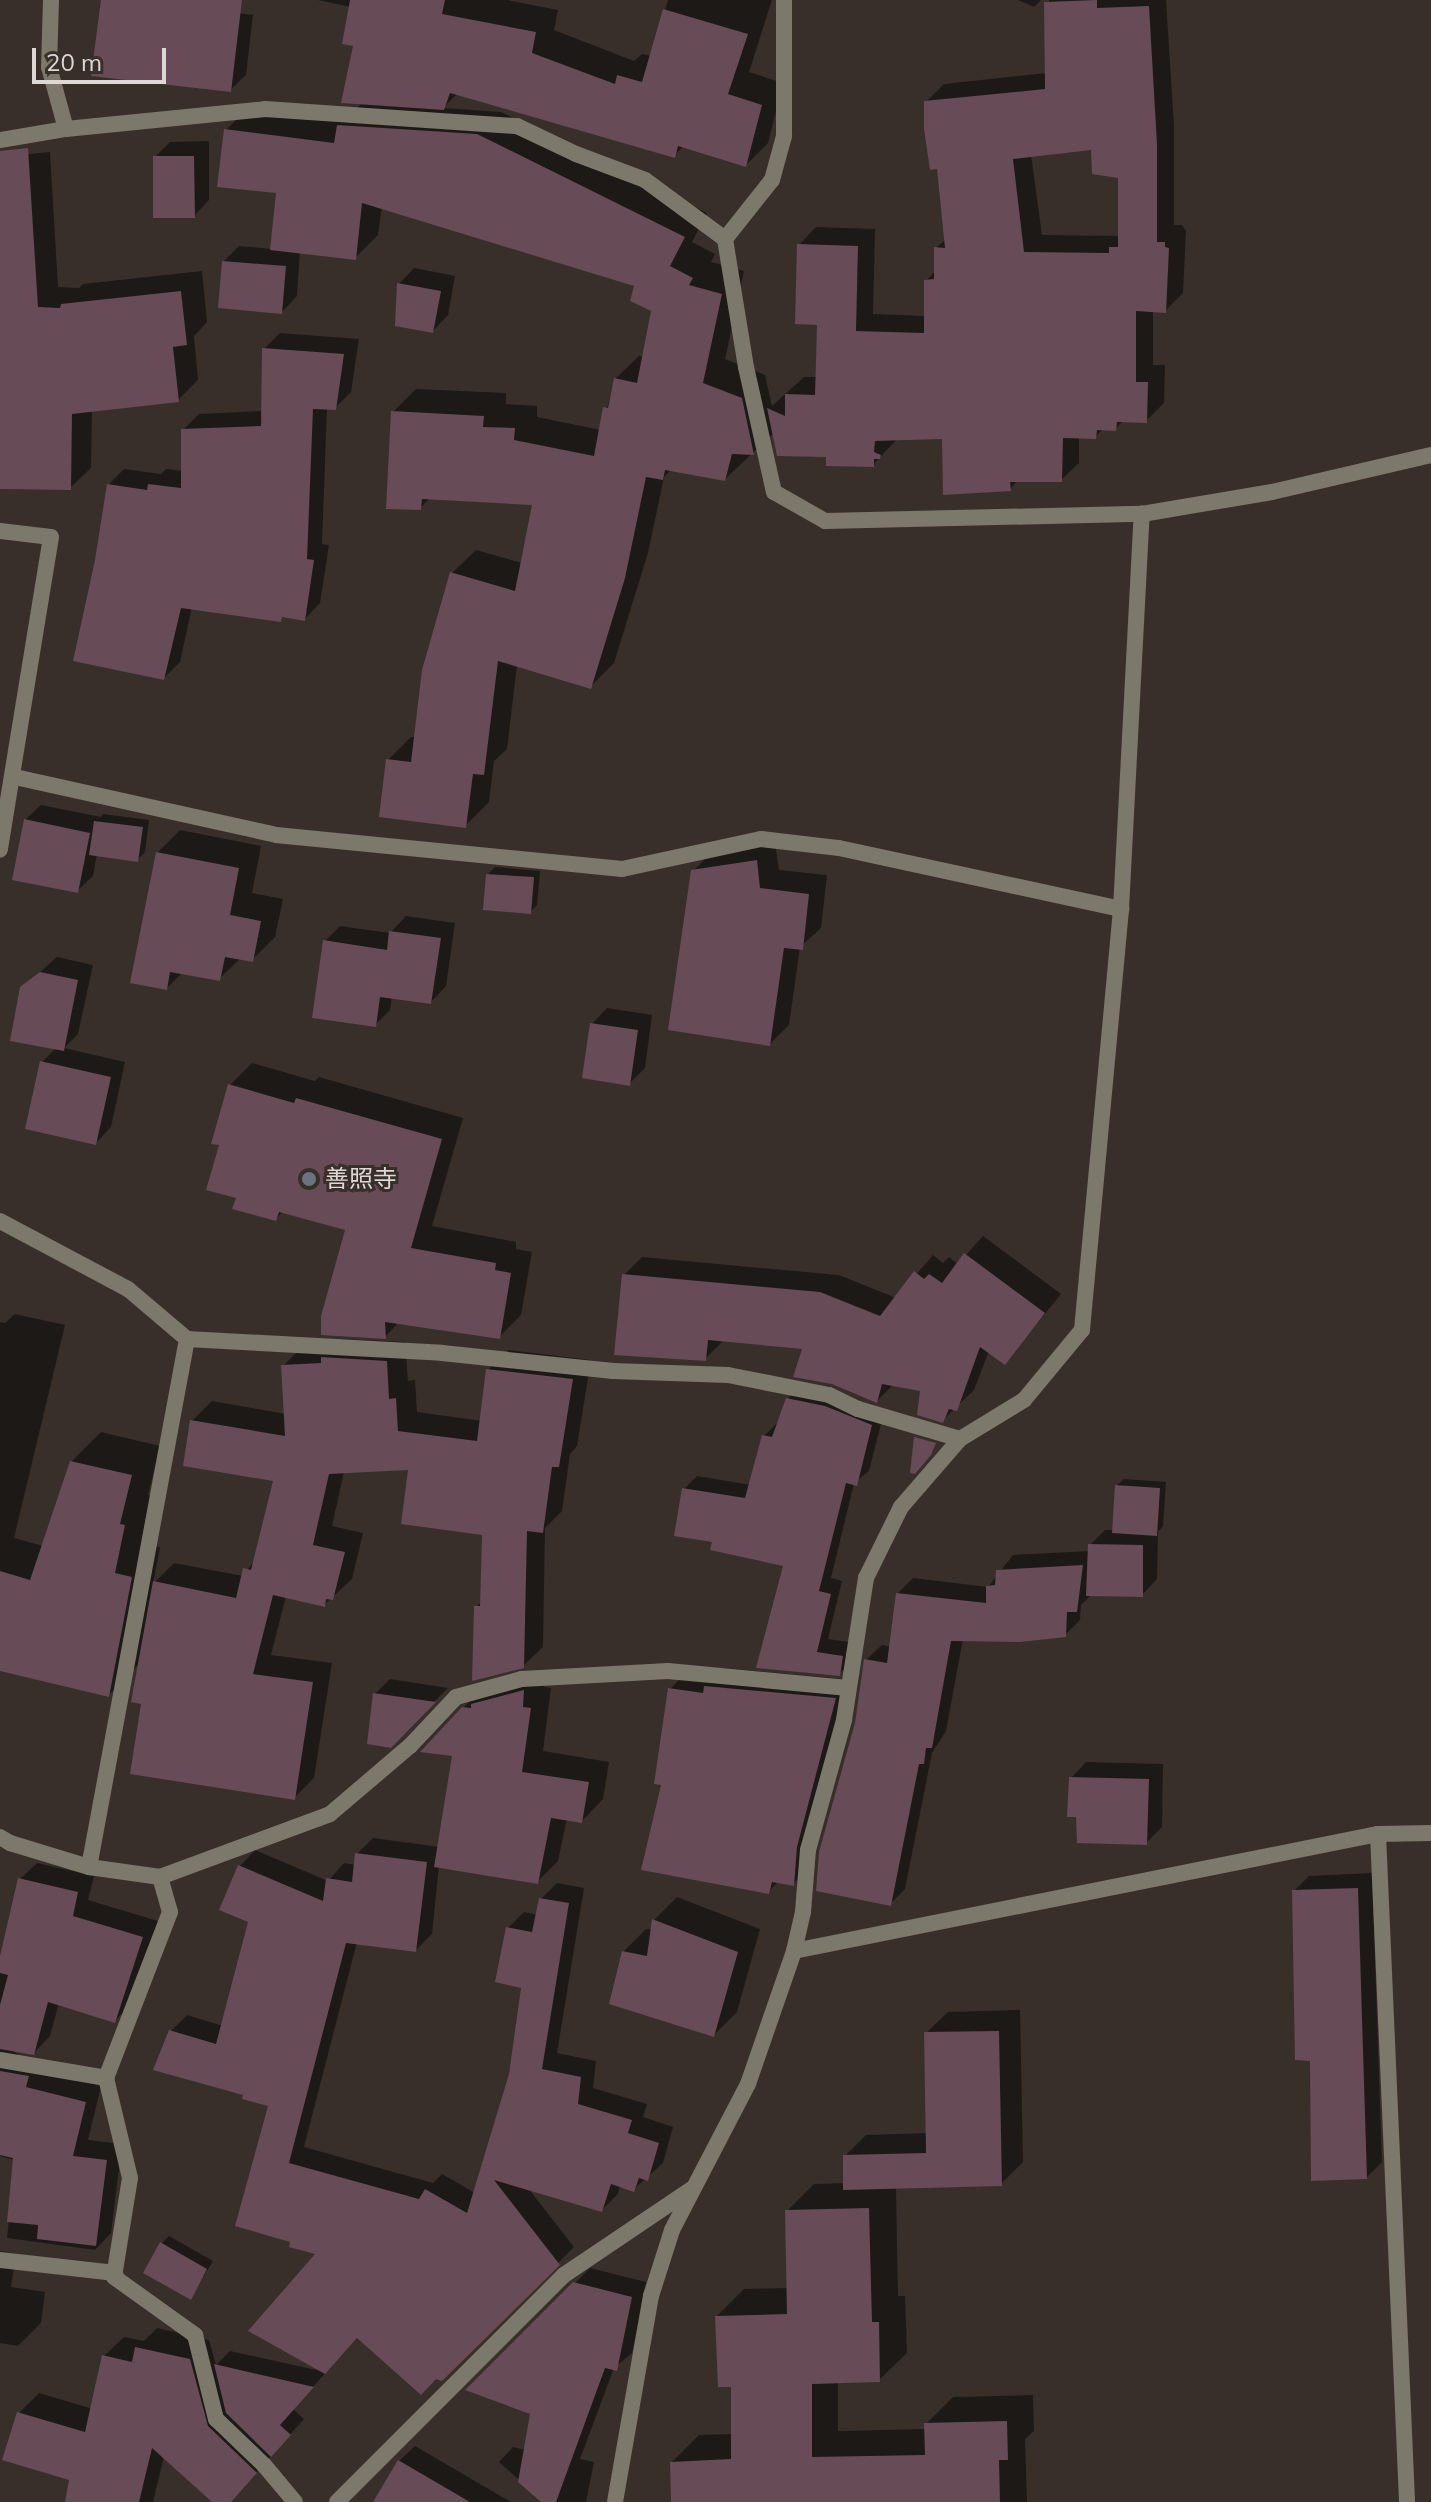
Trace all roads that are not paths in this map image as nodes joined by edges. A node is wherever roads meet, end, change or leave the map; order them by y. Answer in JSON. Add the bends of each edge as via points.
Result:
{"nodes":[{"id":1,"x":51,"y":0,"type":"edge"},
{"id":2,"x":784,"y":0,"type":"edge"},
{"id":3,"x":66,"y":129,"type":"junction"},
{"id":4,"x":0,"y":140,"type":"edge"},
{"id":5,"x":725,"y":239,"type":"junction"},
{"id":6,"x":1431,"y":455,"type":"edge"},
{"id":7,"x":1142,"y":514,"type":"junction"},
{"id":8,"x":0,"y":531,"type":"edge"},
{"id":9,"x":15,"y":777,"type":"junction"},
{"id":10,"x":0,"y":850,"type":"edge"},
{"id":11,"x":1121,"y":909,"type":"junction"},
{"id":12,"x":0,"y":1221,"type":"edge"},
{"id":13,"x":187,"y":1339,"type":"junction"},
{"id":14,"x":960,"y":1439,"type":"junction"},
{"id":15,"x":848,"y":1688,"type":"junction"},
{"id":16,"x":1431,"y":1833,"type":"edge"},
{"id":17,"x":1378,"y":1834,"type":"junction"},
{"id":18,"x":0,"y":1837,"type":"edge"},
{"id":19,"x":89,"y":1867,"type":"junction"},
{"id":20,"x":160,"y":1877,"type":"junction"},
{"id":21,"x":794,"y":1951,"type":"junction"},
{"id":22,"x":0,"y":2060,"type":"edge"},
{"id":23,"x":106,"y":2078,"type":"junction"},
{"id":24,"x":697,"y":2185,"type":"junction"},
{"id":25,"x":0,"y":2260,"type":"edge"},
{"id":26,"x":115,"y":2273,"type":"junction"},
{"id":27,"x":295,"y":2502,"type":"edge"},
{"id":28,"x":337,"y":2502,"type":"edge"},
{"id":29,"x":615,"y":2502,"type":"edge"},
{"id":30,"x":1407,"y":2502,"type":"edge"}],
"edges":[{"from":1,"to":3,"type":"street","via":[[49,67]]},
{"from":2,"to":5,"type":"street","via":[[784,136],[772,180]]},
{"from":3,"to":4,"type":"street"},
{"from":3,"to":5,"type":"street","via":[[265,109],[517,126],[645,180]]},
{"from":5,"to":7,"type":"street","via":[[774,492],[825,521]]},
{"from":6,"to":7,"type":"street","via":[[1272,492]]},
{"from":7,"to":11,"type":"street"},
{"from":8,"to":9,"type":"street","via":[[51,537]]},
{"from":9,"to":10,"type":"street"},
{"from":9,"to":11,"type":"street","via":[[276,835],[622,869],[761,839],[839,848]]},
{"from":11,"to":14,"type":"street","via":[[1082,1330],[1024,1400]]},
{"from":12,"to":13,"type":"street","via":[[128,1289]]},
{"from":13,"to":14,"type":"street","via":[[728,1375],[829,1395],[858,1409]]},
{"from":13,"to":19,"type":"street"},
{"from":14,"to":15,"type":"street","via":[[901,1507],[866,1578]]},
{"from":15,"to":20,"type":"street","via":[[668,1671],[509,1682],[456,1697],[410,1746],[330,1814]]},
{"from":15,"to":21,"type":"street","via":[[808,1850]]},
{"from":16,"to":17,"type":"street"},
{"from":17,"to":21,"type":"street"},
{"from":17,"to":30,"type":"street"},
{"from":18,"to":19,"type":"street"},
{"from":19,"to":20,"type":"street"},
{"from":20,"to":23,"type":"street","via":[[170,1912]]},
{"from":21,"to":24,"type":"street","via":[[748,2084]]},
{"from":22,"to":23,"type":"street"},
{"from":23,"to":26,"type":"street","via":[[130,2178]]},
{"from":24,"to":28,"type":"street","via":[[564,2275]]},
{"from":24,"to":29,"type":"street","via":[[672,2230],[651,2296]]},
{"from":25,"to":26,"type":"street"},
{"from":26,"to":27,"type":"street","via":[[195,2335],[216,2419]]}]}
